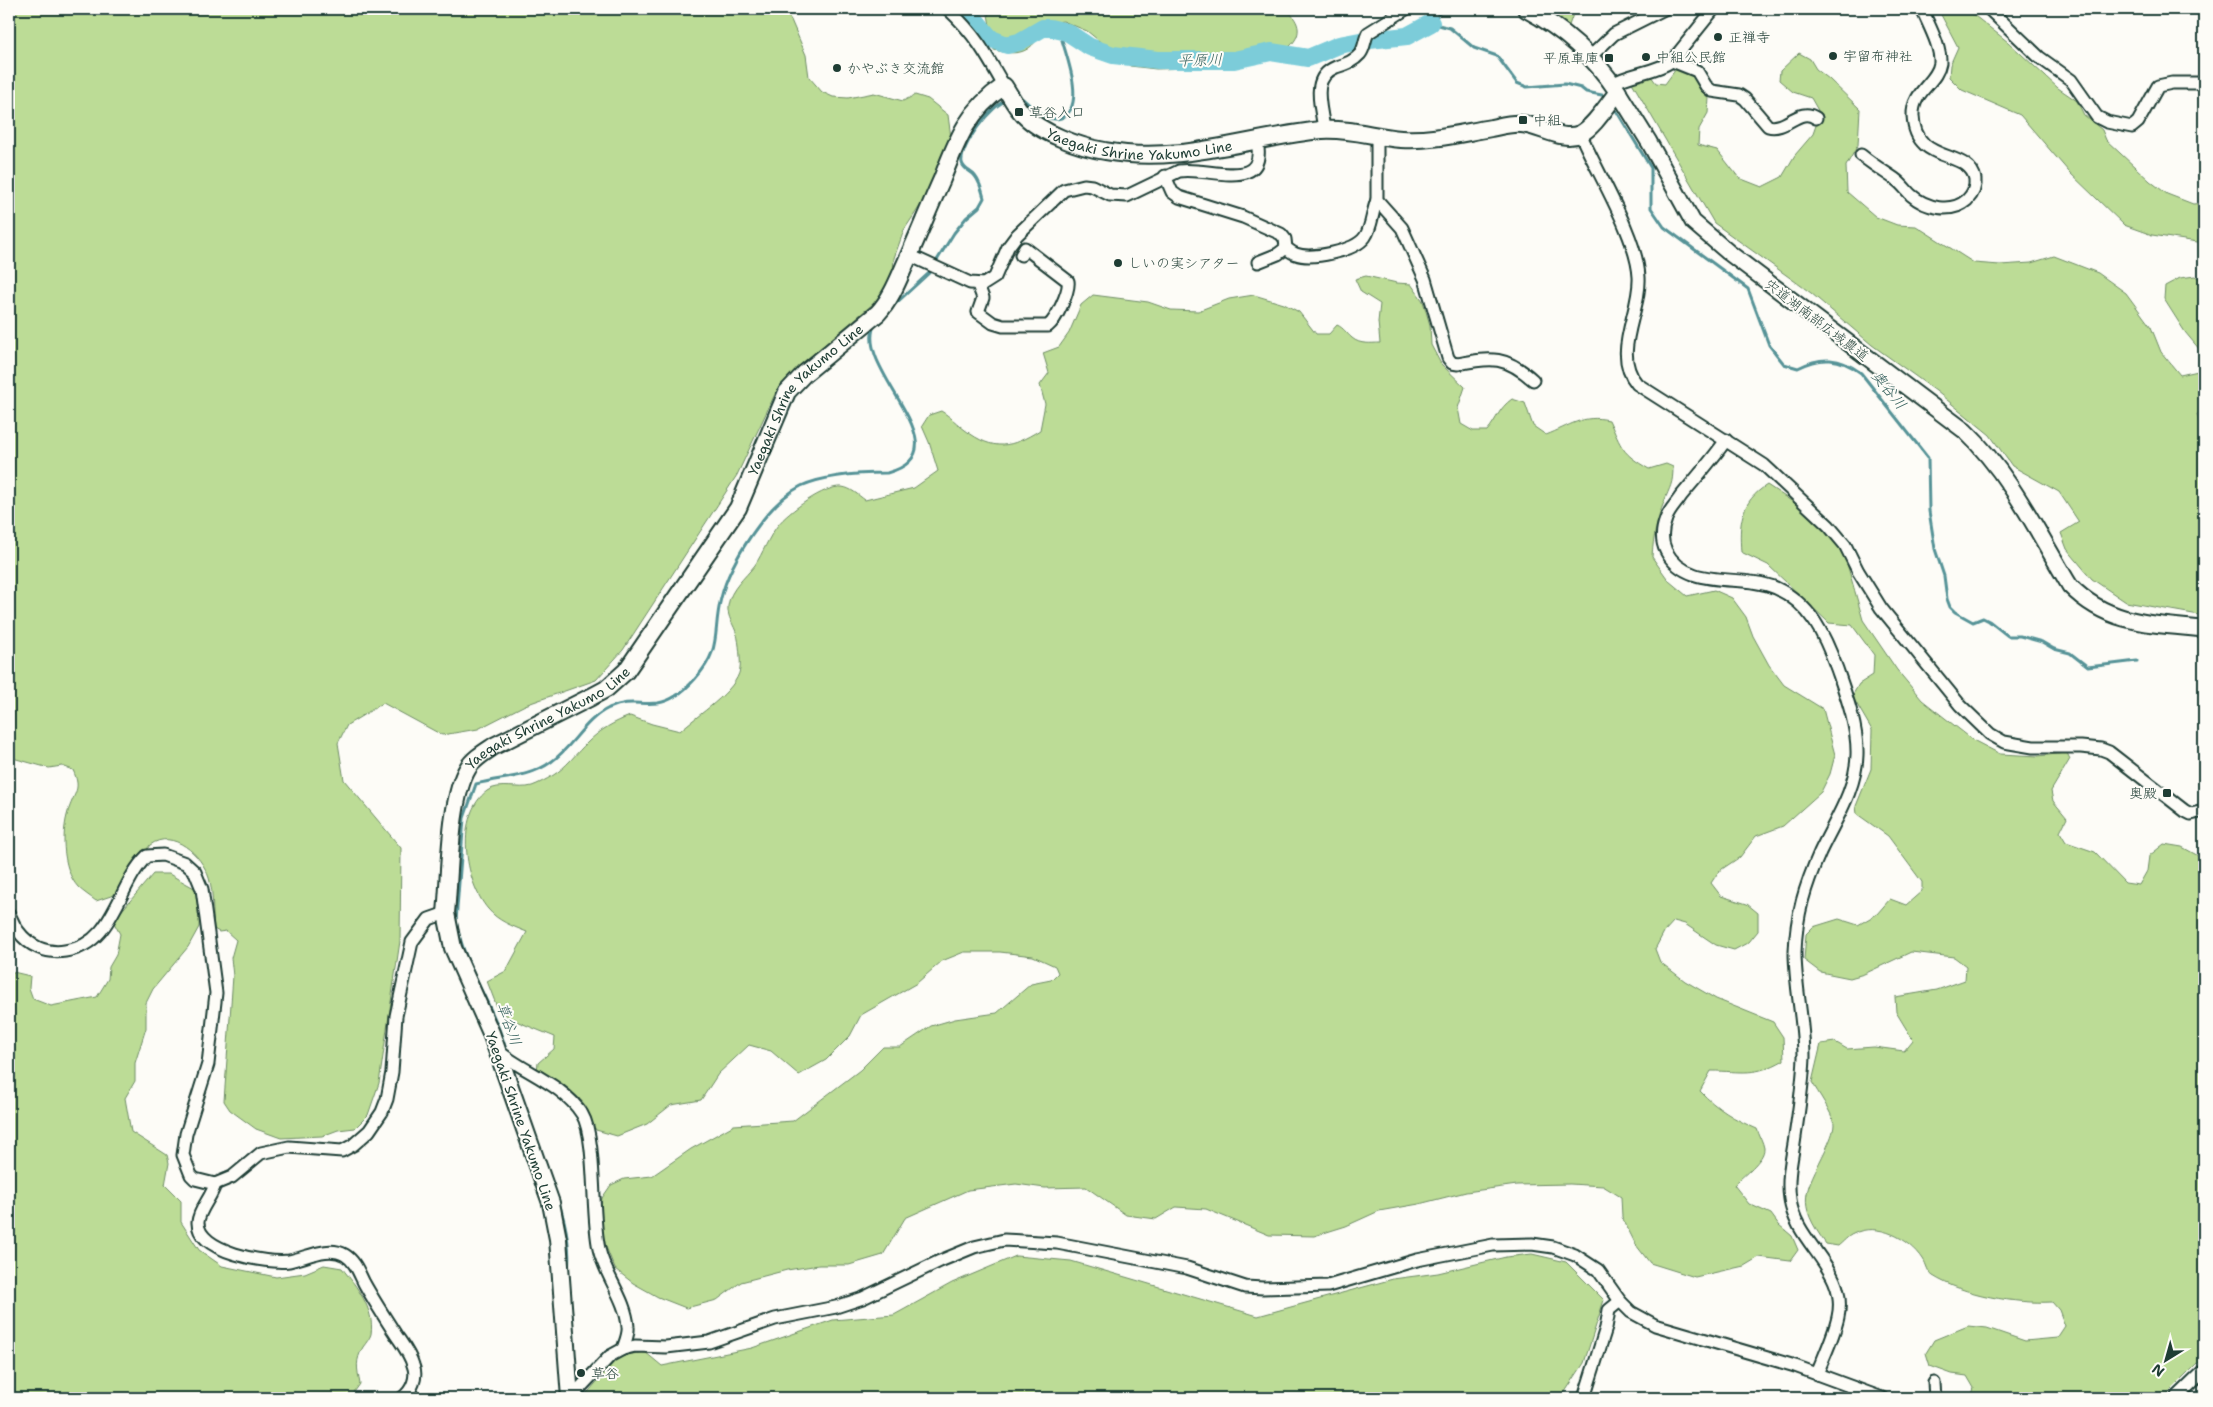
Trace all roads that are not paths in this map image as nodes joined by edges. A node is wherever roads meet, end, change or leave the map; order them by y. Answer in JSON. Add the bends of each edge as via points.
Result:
{"nodes":[{"id":1,"x":948,"y":9,"type":"edge"},
{"id":2,"x":1406,"y":9,"type":"edge"},
{"id":3,"x":1526,"y":9,"type":"edge"},
{"id":4,"x":1664,"y":9,"type":"edge"},
{"id":5,"x":1922,"y":9,"type":"edge"},
{"id":6,"x":1989,"y":9,"type":"edge"},
{"id":7,"x":1714,"y":10,"type":"edge"},
{"id":8,"x":1591,"y":56,"type":"junction"},
{"id":9,"x":1672,"y":60,"type":"junction"},
{"id":10,"x":2204,"y":83,"type":"edge"},
{"id":11,"x":1615,"y":88,"type":"junction"},
{"id":12,"x":1009,"y":94,"type":"junction"},
{"id":13,"x":1816,"y":118,"type":"dead end"},
{"id":14,"x":1324,"y":130,"type":"junction"},
{"id":15,"x":1580,"y":134,"type":"junction"},
{"id":16,"x":1377,"y":136,"type":"junction"},
{"id":17,"x":1257,"y":141,"type":"junction"},
{"id":18,"x":1861,"y":155,"type":"dead end"},
{"id":19,"x":1165,"y":176,"type":"junction"},
{"id":20,"x":1377,"y":200,"type":"junction"},
{"id":21,"x":1286,"y":248,"type":"junction"},
{"id":22,"x":910,"y":255,"type":"junction"},
{"id":23,"x":1021,"y":255,"type":"dead end"},
{"id":24,"x":1258,"y":262,"type":"dead end"},
{"id":25,"x":978,"y":285,"type":"junction"},
{"id":26,"x":1533,"y":380,"type":"dead end"},
{"id":27,"x":1726,"y":440,"type":"junction"},
{"id":28,"x":2204,"y":629,"type":"edge"},
{"id":29,"x":2204,"y":810,"type":"edge"},
{"id":30,"x":446,"y":913,"type":"junction"},
{"id":31,"x":9,"y":914,"type":"edge"},
{"id":32,"x":505,"y":1056,"type":"junction"},
{"id":33,"x":215,"y":1184,"type":"junction"},
{"id":34,"x":1620,"y":1301,"type":"junction"},
{"id":35,"x":622,"y":1349,"type":"junction"},
{"id":36,"x":2204,"y":1370,"type":"edge"},
{"id":37,"x":1817,"y":1374,"type":"junction"},
{"id":38,"x":1934,"y":1383,"type":"dead end"},
{"id":39,"x":402,"y":1398,"type":"edge"},
{"id":40,"x":571,"y":1398,"type":"edge"},
{"id":41,"x":1584,"y":1398,"type":"edge"},
{"id":42,"x":1882,"y":1398,"type":"edge"},
{"id":43,"x":1935,"y":1398,"type":"edge"},
{"id":44,"x":2176,"y":1398,"type":"edge"}],
"edges":[{"from":1,"to":12,"type":"street","via":[[985,50]]},
{"from":2,"to":14,"type":"street","via":[[1368,33],[1364,49],[1356,58],[1332,69],[1320,81],[1318,89]]},
{"from":3,"to":8,"type":"main road","via":[[1558,27]]},
{"from":4,"to":8,"type":"street","via":[[1614,34]]},
{"from":5,"to":18,"type":"street","via":[[1940,64],[1917,98],[1913,116],[1915,126],[1920,139],[1930,150],[1970,168],[1975,181],[1973,193],[1959,206],[1943,208],[1926,204]]},
{"from":6,"to":10,"type":"street","via":[[2039,57],[2071,80],[2092,113],[2107,122],[2128,127],[2135,125],[2161,84]]},
{"from":7,"to":9,"type":"street"},
{"from":8,"to":11,"type":"main road"},
{"from":9,"to":11,"type":"street","via":[[1620,79]]},
{"from":9,"to":13,"type":"street","via":[[1697,71],[1712,91],[1745,99],[1768,126],[1779,127],[1802,115]]},
{"from":11,"to":15,"type":"main road","via":[[1594,122]]},
{"from":11,"to":28,"type":"street","name":"宍道湖南部広域農道","via":[[1693,222],[1965,431],[2005,478],[2070,586],[2078,594],[2114,616],[2142,623]]},
{"from":12,"to":17,"type":"main road","name":"Yaegaki Shrine Yakumo Line","via":[[1023,114],[1041,128],[1104,151],[1174,154]]},
{"from":12,"to":22,"type":"main road","name":"Yaegaki Shrine Yakumo Line","via":[[987,97],[957,141]]},
{"from":14,"to":16,"type":"main road","name":"Yaegaki Shrine Yakumo Line"},
{"from":14,"to":17,"type":"main road","name":"Yaegaki Shrine Yakumo Line"},
{"from":15,"to":16,"type":"main road","name":"Yaegaki Shrine Yakumo Line","via":[[1561,135],[1522,124],[1431,139]]},
{"from":15,"to":27,"type":"street","via":[[1620,217],[1638,265],[1637,299],[1626,355],[1631,377],[1643,388]]},
{"from":16,"to":20,"type":"street"},
{"from":17,"to":19,"type":"street","via":[[1258,160],[1248,172],[1237,174],[1188,169]]},
{"from":19,"to":21,"type":"street","via":[[1172,192],[1179,197],[1276,231],[1285,238]]},
{"from":19,"to":25,"type":"street","via":[[1144,190],[1127,196],[1110,195],[1084,185],[1064,190],[1017,235],[995,277]]},
{"from":20,"to":21,"type":"street","via":[[1370,228],[1364,239],[1353,247],[1306,256]]},
{"from":20,"to":26,"type":"street","via":[[1402,228],[1425,279],[1445,350],[1452,363],[1494,359],[1517,366]]},
{"from":21,"to":24,"type":"street"},
{"from":22,"to":25,"type":"street"},
{"from":22,"to":30,"type":"main road","name":"Yaegaki Shrine Yakumo Line","via":[[886,304],[878,313],[786,392],[738,508],[626,671],[606,689],[494,746],[468,767],[454,816]]},
{"from":23,"to":25,"type":"street","via":[[1025,248],[1068,281],[1069,287],[1048,326],[993,323],[978,312],[983,298]]},
{"from":27,"to":29,"type":"street","via":[[1764,465],[1829,526],[1845,545],[1881,608],[1960,705],[1990,734],[2004,742],[2033,747],[2101,749],[2118,758],[2185,811],[2191,814]]},
{"from":27,"to":37,"type":"street","via":[[1672,508],[1664,527],[1663,544],[1674,561],[1691,574],[1775,588],[1802,606],[1825,637],[1856,735],[1855,774],[1810,876],[1796,920],[1795,954],[1804,1058],[1790,1171],[1790,1200],[1802,1233],[1837,1283],[1840,1300],[1839,1316]]},
{"from":30,"to":32,"type":"main road","name":"Yaegaki Shrine Yakumo Line","via":[[453,948]]},
{"from":30,"to":33,"type":"street","via":[[429,919],[412,942],[396,1016],[387,1099],[369,1131],[342,1151],[289,1147],[262,1153],[232,1176]]},
{"from":31,"to":33,"type":"street","via":[[17,930],[32,944],[49,952],[68,951],[86,944],[104,926],[147,856],[163,855],[177,859],[195,872],[205,906],[216,993],[208,1064],[183,1154],[195,1179]]},
{"from":32,"to":35,"type":"street","via":[[563,1094],[583,1115],[590,1148],[599,1249],[628,1327]]},
{"from":32,"to":40,"type":"main road","name":"Yaegaki Shrine Yakumo Line","via":[[551,1203],[558,1239]]},
{"from":33,"to":39,"type":"street","via":[[198,1222],[200,1232],[210,1242],[259,1260],[289,1261],[329,1251],[344,1254],[355,1264],[414,1365],[411,1388]]},
{"from":34,"to":35,"type":"street","via":[[1598,1270],[1575,1255],[1532,1244],[1493,1245],[1450,1252],[1328,1286],[1263,1288],[1245,1287],[1187,1268],[1057,1243],[1004,1240],[974,1247],[863,1298],[836,1307],[775,1318],[709,1342]]},
{"from":34,"to":37,"type":"street","via":[[1631,1312],[1655,1326]]},
{"from":34,"to":41,"type":"street","via":[[1609,1310]]},
{"from":35,"to":40,"type":"street","via":[[610,1356]]},
{"from":36,"to":44,"type":"street"},
{"from":37,"to":42,"type":"street"},
{"from":38,"to":43,"type":"street"}]}
